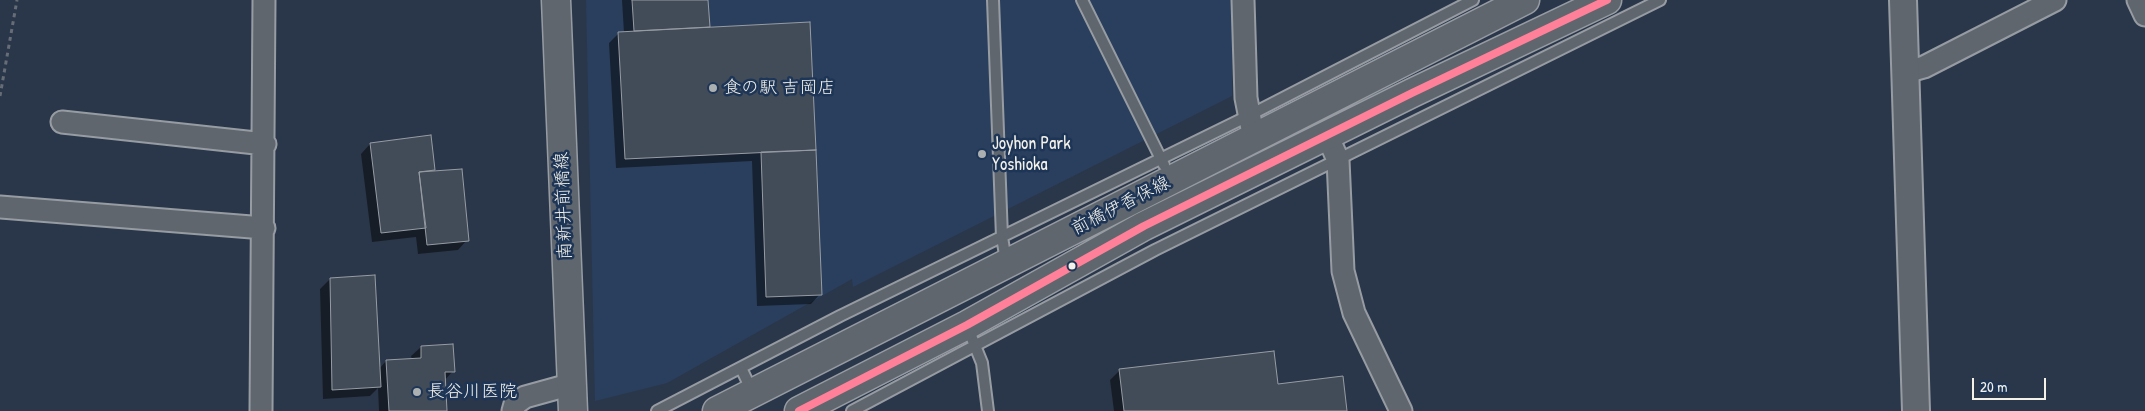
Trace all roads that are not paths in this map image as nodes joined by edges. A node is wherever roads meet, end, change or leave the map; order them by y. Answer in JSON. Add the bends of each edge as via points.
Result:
{"nodes":[{"id":1,"x":264,"y":0,"type":"edge"},
{"id":2,"x":556,"y":0,"type":"edge"},
{"id":3,"x":993,"y":0,"type":"edge"},
{"id":4,"x":1082,"y":0,"type":"edge"},
{"id":5,"x":1244,"y":0,"type":"edge"},
{"id":6,"x":1473,"y":0,"type":"edge"},
{"id":7,"x":1525,"y":0,"type":"edge"},
{"id":8,"x":1607,"y":0,"type":"edge"},
{"id":9,"x":1660,"y":0,"type":"edge"},
{"id":10,"x":1903,"y":0,"type":"edge"},
{"id":11,"x":2055,"y":0,"type":"edge"},
{"id":12,"x":2138,"y":0,"type":"edge"},
{"id":13,"x":2145,"y":15,"type":"edge"},
{"id":14,"x":1394,"y":55,"type":"junction"},
{"id":15,"x":1906,"y":72,"type":"junction"},
{"id":16,"x":1416,"y":105,"type":"junction"},
{"id":17,"x":62,"y":122,"type":"dead end"},
{"id":18,"x":1251,"y":127,"type":"junction"},
{"id":19,"x":1327,"y":134,"type":"junction"},
{"id":20,"x":265,"y":144,"type":"junction"},
{"id":21,"x":1338,"y":160,"type":"junction"},
{"id":22,"x":1167,"y":170,"type":"junction"},
{"id":23,"x":0,"y":207,"type":"edge"},
{"id":24,"x":264,"y":228,"type":"junction"},
{"id":25,"x":1002,"y":237,"type":"junction"},
{"id":26,"x":1149,"y":238,"type":"junction"},
{"id":27,"x":1006,"y":264,"type":"junction"},
{"id":28,"x":972,"y":336,"type":"junction"},
{"id":29,"x":741,"y":368,"type":"junction"},
{"id":30,"x":572,"y":384,"type":"junction"},
{"id":31,"x":866,"y":390,"type":"junction"},
{"id":32,"x":753,"y":393,"type":"junction"},
{"id":33,"x":261,"y":411,"type":"edge"},
{"id":34,"x":513,"y":411,"type":"edge"},
{"id":35,"x":573,"y":411,"type":"edge"},
{"id":36,"x":657,"y":411,"type":"edge"},
{"id":37,"x":717,"y":411,"type":"edge"},
{"id":38,"x":799,"y":411,"type":"edge"},
{"id":39,"x":852,"y":411,"type":"edge"},
{"id":40,"x":988,"y":411,"type":"edge"},
{"id":41,"x":1401,"y":411,"type":"edge"},
{"id":42,"x":1916,"y":411,"type":"edge"}],
"edges":[{"from":1,"to":20,"type":"street"},
{"from":2,"to":30,"type":"main road","name":"南新井前橋線"},
{"from":3,"to":25,"type":"lane"},
{"from":4,"to":22,"type":"lane"},
{"from":5,"to":18,"type":"street"},
{"from":6,"to":14,"type":"lane"},
{"from":7,"to":14,"type":"main road","name":"前橋伊香保線"},
{"from":8,"to":16,"type":"main road","name":"前橋伊香保線"},
{"from":9,"to":16,"type":"lane"},
{"from":10,"to":15,"type":"street"},
{"from":11,"to":15,"type":"street","via":[[1924,67]]},
{"from":12,"to":13,"type":"street"},
{"from":14,"to":18,"type":"main road","name":"前橋伊香保線"},
{"from":15,"to":42,"type":"street"},
{"from":16,"to":19,"type":"main road","name":"前橋伊香保線"},
{"from":16,"to":21,"type":"lane"},
{"from":17,"to":20,"type":"street"},
{"from":18,"to":22,"type":"main road","name":"前橋伊香保線"},
{"from":19,"to":21,"type":"street"},
{"from":19,"to":26,"type":"main road","name":"前橋伊香保線"},
{"from":20,"to":24,"type":"street"},
{"from":21,"to":26,"type":"lane"},
{"from":21,"to":41,"type":"street","via":[[1343,271],[1354,313]]},
{"from":22,"to":25,"type":"lane"},
{"from":22,"to":27,"type":"main road","name":"前橋伊香保線"},
{"from":23,"to":24,"type":"street"},
{"from":24,"to":33,"type":"street"},
{"from":25,"to":27,"type":"lane"},
{"from":25,"to":29,"type":"lane"},
{"from":26,"to":28,"type":"main road","name":"前橋伊香保線"},
{"from":27,"to":32,"type":"main road","name":"前橋伊香保線"},
{"from":28,"to":31,"type":"main road","name":"前橋伊香保線"},
{"from":28,"to":40,"type":"lane","via":[[982,363]]},
{"from":29,"to":32,"type":"lane"},
{"from":29,"to":36,"type":"lane"},
{"from":30,"to":34,"type":"street","via":[[525,397],[515,404]]},
{"from":30,"to":35,"type":"main road","name":"南新井前橋線"},
{"from":31,"to":38,"type":"main road","name":"前橋伊香保線"},
{"from":31,"to":39,"type":"lane"},
{"from":32,"to":37,"type":"main road","name":"前橋伊香保線"}]}
